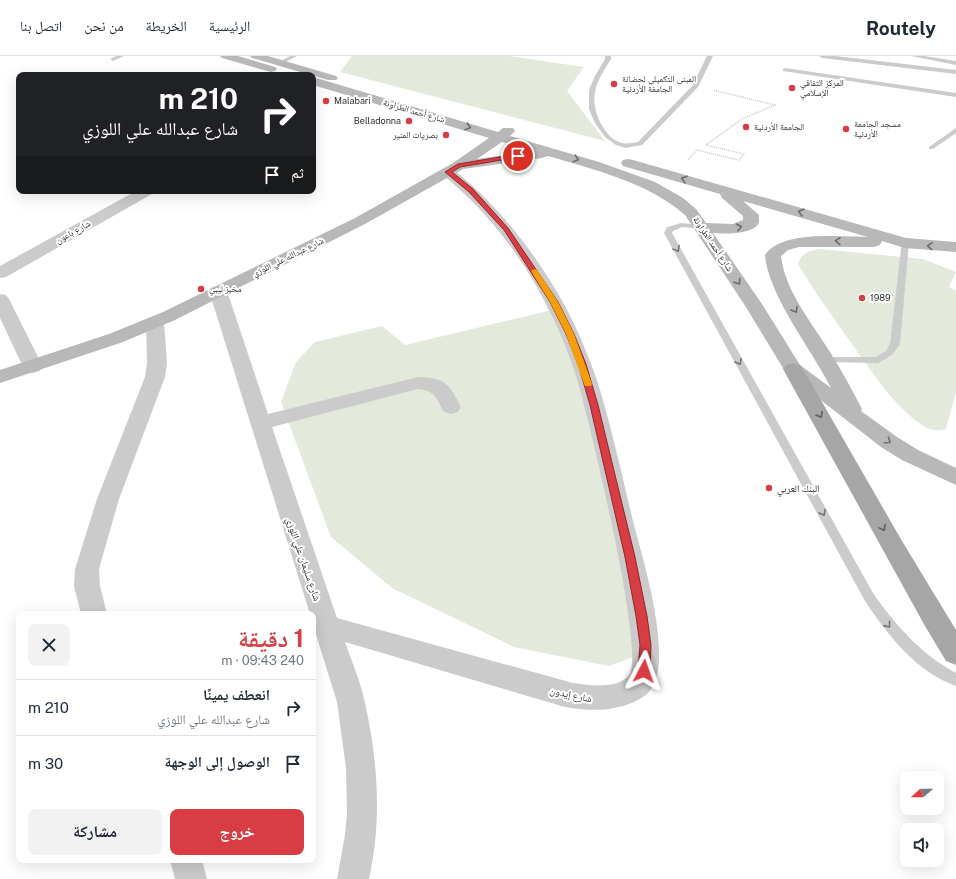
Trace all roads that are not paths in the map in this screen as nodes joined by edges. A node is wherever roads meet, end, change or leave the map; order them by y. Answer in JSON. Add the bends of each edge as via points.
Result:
{"nodes":[{"id":1,"x":121,"y":56,"type":"edge"},
{"id":2,"x":226,"y":56,"type":"edge"},
{"id":3,"x":256,"y":56,"type":"edge"},
{"id":4,"x":294,"y":56,"type":"edge"},
{"id":5,"x":608,"y":56,"type":"edge"},
{"id":6,"x":710,"y":56,"type":"edge"},
{"id":7,"x":822,"y":56,"type":"edge"},
{"id":8,"x":914,"y":56,"type":"edge"},
{"id":9,"x":113,"y":59,"type":"dead end"},
{"id":10,"x":936,"y":59,"type":"junction"},
{"id":11,"x":956,"y":60,"type":"edge"},
{"id":12,"x":280,"y":63,"type":"junction"},
{"id":13,"x":956,"y":63,"type":"edge"},
{"id":14,"x":785,"y":70,"type":"dead end"},
{"id":15,"x":281,"y":72,"type":"edge"},
{"id":16,"x":312,"y":72,"type":"edge"},
{"id":17,"x":956,"y":72,"type":"edge"},
{"id":18,"x":316,"y":73,"type":"edge"},
{"id":19,"x":316,"y":82,"type":"edge"},
{"id":20,"x":956,"y":95,"type":"edge"},
{"id":21,"x":512,"y":129,"type":"junction"},
{"id":22,"x":956,"y":130,"type":"edge"},
{"id":23,"x":499,"y":137,"type":"junction"},
{"id":24,"x":931,"y":148,"type":"dead end"},
{"id":25,"x":557,"y":154,"type":"junction"},
{"id":26,"x":453,"y":169,"type":"junction"},
{"id":27,"x":722,"y":190,"type":"junction"},
{"id":28,"x":142,"y":194,"type":"edge"},
{"id":29,"x":701,"y":227,"type":"junction"},
{"id":30,"x":905,"y":243,"type":"junction"},
{"id":31,"x":956,"y":246,"type":"edge"},
{"id":32,"x":0,"y":273,"type":"edge"},
{"id":33,"x":218,"y":292,"type":"junction"},
{"id":34,"x":0,"y":299,"type":"edge"},
{"id":35,"x":155,"y":322,"type":"junction"},
{"id":36,"x":825,"y":360,"type":"junction"},
{"id":37,"x":33,"y":366,"type":"junction"},
{"id":38,"x":793,"y":369,"type":"junction"},
{"id":39,"x":0,"y":377,"type":"edge"},
{"id":40,"x":451,"y":407,"type":"dead end"},
{"id":41,"x":857,"y":418,"type":"junction"},
{"id":42,"x":260,"y":423,"type":"junction"},
{"id":43,"x":956,"y":477,"type":"edge"},
{"id":44,"x":93,"y":611,"type":"edge"},
{"id":45,"x":327,"y":626,"type":"junction"},
{"id":46,"x":956,"y":653,"type":"edge"},
{"id":47,"x":956,"y":680,"type":"edge"},
{"id":48,"x":187,"y":863,"type":"edge"},
{"id":49,"x":191,"y":879,"type":"edge"},
{"id":50,"x":353,"y":879,"type":"edge"}],
"edges":[{"from":1,"to":9,"type":"lane"},
{"from":2,"to":15,"type":"street"},
{"from":3,"to":12,"type":"street","name":"شارع أحمد الطراونة"},
{"from":4,"to":12,"type":"lane"},
{"from":5,"to":6,"type":"lane","via":[[591,94],[592,106],[603,130],[612,140],[623,145],[640,144],[696,86]]},
{"from":7,"to":17,"type":"lane"},
{"from":8,"to":10,"type":"lane"},
{"from":10,"to":11,"type":"lane"},
{"from":10,"to":13,"type":"lane"},
{"from":12,"to":16,"type":"street","name":"شارع أحمد الطراونة"},
{"from":14,"to":20,"type":"lane"},
{"from":18,"to":21,"type":"street","name":"شارع أحمد الطراونة"},
{"from":19,"to":23,"type":"street","name":"شارع أحمد الطراونة","one_way":true},
{"from":21,"to":23,"type":"street","name":"شارع عبدالله علي اللوزي"},
{"from":27,"to":21,"type":"street","name":"شارع أحمد الطراونة","one_way":true},
{"from":22,"to":24,"type":"lane"},
{"from":23,"to":25,"type":"street","name":"شارع أحمد الطراونة"},
{"from":23,"to":26,"type":"street","name":"شارع عبدالله علي اللوزي"},
{"from":25,"to":26,"type":"street","name":"شارع عبدالله علي اللوزي","via":[[518,156]]},
{"from":25,"to":29,"type":"street","name":"شارع أحمد الطراونة","one_way":true,"via":[[650,185],[691,212]]},
{"from":26,"to":33,"type":"street","name":"شارع عبدالله علي اللوزي","via":[[360,221]]},
{"from":26,"to":45,"type":"street","name":"شارع إيدون","via":[[506,229],[554,302],[575,346],[594,405],[630,557],[645,638],[644,671],[640,682],[632,689],[620,695],[592,699],[564,694]]},
{"from":29,"to":27,"type":"street","one_way":true,"via":[[738,228],[751,222],[751,215],[747,210]]},
{"from":30,"to":27,"type":"street","name":"شارع أحمد الطراونة","one_way":true},
{"from":28,"to":32,"type":"street","name":"شارع باعون"},
{"from":29,"to":38,"type":"street","name":"شارع أحمد الطراونة","one_way":true},
{"from":29,"to":47,"type":"lane","one_way":true,"via":[[682,225],[670,229],[668,233],[869,597],[887,624],[911,650]]},
{"from":31,"to":30,"type":"street","name":"شارع أحمد الطراونة","one_way":true},
{"from":30,"to":36,"type":"lane","via":[[895,344],[878,360]]},
{"from":30,"to":36,"type":"street","one_way":true,"via":[[798,242],[782,247],[773,255],[772,262],[777,276]]},
{"from":33,"to":35,"type":"street","name":"شارع عبدالله علي اللوزي"},
{"from":33,"to":42,"type":"street","name":"شارع سليمان علي اللوزي"},
{"from":34,"to":37,"type":"street"},
{"from":35,"to":37,"type":"street","name":"شارع عبدالله علي اللوزي"},
{"from":35,"to":44,"type":"street","via":[[155,377],[108,499],[87,569],[87,586]]},
{"from":36,"to":41,"type":"street"},
{"from":37,"to":39,"type":"street","name":"شارع عبدالله علي اللوزي"},
{"from":38,"to":41,"type":"street","name":"شارع أحمد الطراونة"},
{"from":38,"to":46,"type":"main road","one_way":true,"via":[[838,445],[918,593]]},
{"from":40,"to":42,"type":"street","via":[[443,391],[434,384],[418,383]]},
{"from":41,"to":43,"type":"street","name":"شارع أحمد الطراونة","one_way":true,"via":[[910,455]]},
{"from":42,"to":45,"type":"street","name":"شارع سليمان علي اللوزي"},
{"from":45,"to":50,"type":"street","name":"شارع سليمان علي اللوزي","via":[[351,702],[360,755],[363,802],[361,836]]},
{"from":48,"to":49,"type":"street"}]}
